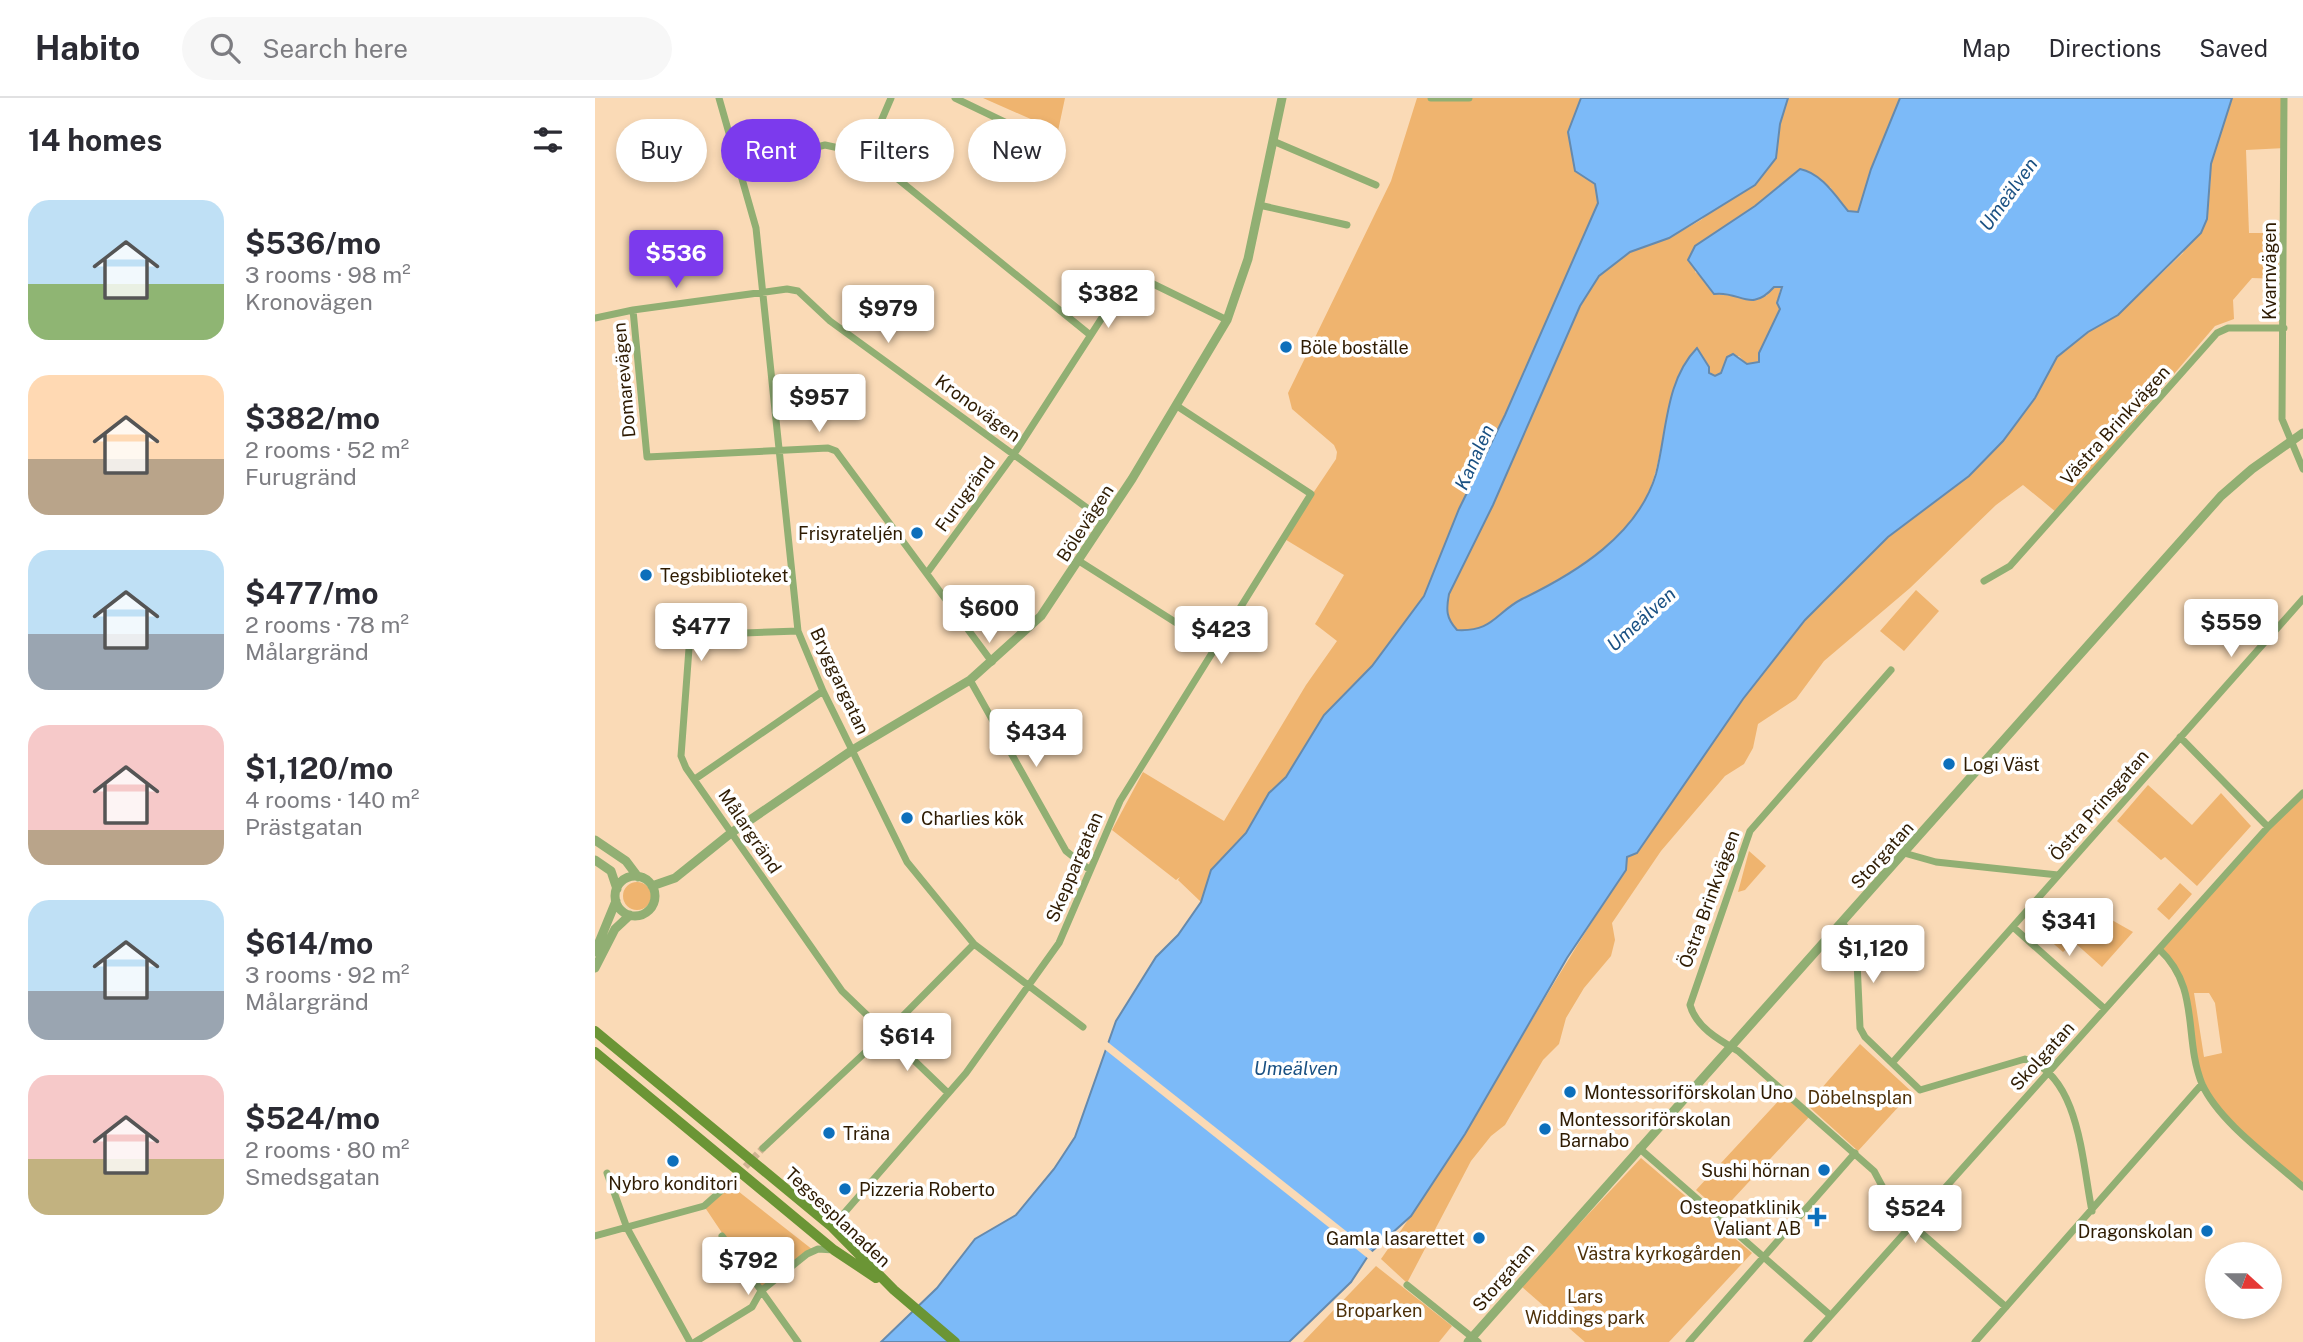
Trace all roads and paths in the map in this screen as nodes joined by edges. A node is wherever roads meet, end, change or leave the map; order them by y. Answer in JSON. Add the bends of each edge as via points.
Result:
{"nodes":[{"id":1,"x":719,"y":98,"type":"edge"},
{"id":2,"x":891,"y":98,"type":"edge"},
{"id":3,"x":954,"y":98,"type":"edge"},
{"id":4,"x":1282,"y":98,"type":"edge"},
{"id":5,"x":1431,"y":98,"type":"edge"},
{"id":6,"x":1469,"y":98,"type":"edge"},
{"id":7,"x":2284,"y":98,"type":"edge"},
{"id":8,"x":725,"y":119,"type":"edge"},
{"id":9,"x":882,"y":119,"type":"edge"},
{"id":10,"x":998,"y":119,"type":"edge"},
{"id":11,"x":1273,"y":141,"type":"junction"},
{"id":12,"x":744,"y":182,"type":"edge"},
{"id":13,"x":902,"y":182,"type":"edge"},
{"id":14,"x":1376,"y":185,"type":"dead end"},
{"id":15,"x":1259,"y":205,"type":"junction"},
{"id":16,"x":1347,"y":225,"type":"dead end"},
{"id":17,"x":762,"y":292,"type":"junction"},
{"id":18,"x":633,"y":310,"type":"junction"},
{"id":19,"x":595,"y":318,"type":"edge"},
{"id":20,"x":1227,"y":320,"type":"junction"},
{"id":21,"x":2284,"y":328,"type":"junction"},
{"id":22,"x":1089,"y":334,"type":"junction"},
{"id":23,"x":1177,"y":406,"type":"junction"},
{"id":24,"x":2303,"y":433,"type":"edge"},
{"id":25,"x":2290,"y":443,"type":"junction"},
{"id":26,"x":778,"y":451,"type":"junction"},
{"id":27,"x":1014,"y":454,"type":"junction"},
{"id":28,"x":2303,"y":469,"type":"edge"},
{"id":29,"x":1105,"y":521,"type":"junction"},
{"id":30,"x":1079,"y":561,"type":"junction"},
{"id":31,"x":927,"y":573,"type":"junction"},
{"id":32,"x":1984,"y":581,"type":"dead end"},
{"id":33,"x":2303,"y":599,"type":"edge"},
{"id":34,"x":798,"y":631,"type":"junction"},
{"id":35,"x":1216,"y":648,"type":"junction"},
{"id":36,"x":992,"y":662,"type":"junction"},
{"id":37,"x":1891,"y":670,"type":"dead end"},
{"id":38,"x":970,"y":680,"type":"junction"},
{"id":39,"x":823,"y":691,"type":"junction"},
{"id":40,"x":2180,"y":737,"type":"junction"},
{"id":41,"x":854,"y":749,"type":"junction"},
{"id":42,"x":695,"y":779,"type":"junction"},
{"id":43,"x":2303,"y":793,"type":"edge"},
{"id":44,"x":2268,"y":827,"type":"junction"},
{"id":45,"x":731,"y":833,"type":"junction"},
{"id":46,"x":595,"y":840,"type":"edge"},
{"id":47,"x":1904,"y":853,"type":"junction"},
{"id":48,"x":595,"y":860,"type":"edge"},
{"id":49,"x":1090,"y":870,"type":"junction"},
{"id":50,"x":2058,"y":875,"type":"junction"},
{"id":51,"x":638,"y":877,"type":"junction"},
{"id":52,"x":652,"y":886,"type":"junction"},
{"id":53,"x":617,"y":889,"type":"junction"},
{"id":54,"x":616,"y":901,"type":"junction"},
{"id":55,"x":630,"y":915,"type":"junction"},
{"id":56,"x":1842,"y":923,"type":"junction"},
{"id":57,"x":2013,"y":927,"type":"junction"},
{"id":58,"x":974,"y":944,"type":"junction"},
{"id":59,"x":2159,"y":949,"type":"junction"},
{"id":60,"x":595,"y":952,"type":"edge"},
{"id":61,"x":595,"y":968,"type":"edge"},
{"id":62,"x":1029,"y":986,"type":"junction"},
{"id":63,"x":2105,"y":1009,"type":"junction"},
{"id":64,"x":1083,"y":1027,"type":"dead end"},
{"id":65,"x":595,"y":1031,"type":"edge"},
{"id":66,"x":886,"y":1033,"type":"junction"},
{"id":67,"x":1730,"y":1046,"type":"junction"},
{"id":68,"x":595,"y":1052,"type":"edge"},
{"id":69,"x":1892,"y":1063,"type":"junction"},
{"id":70,"x":2049,"y":1073,"type":"junction"},
{"id":71,"x":2203,"y":1084,"type":"junction"},
{"id":72,"x":948,"y":1093,"type":"junction"},
{"id":73,"x":1639,"y":1147,"type":"junction"},
{"id":74,"x":764,"y":1148,"type":"tunnel mouth"},
{"id":75,"x":1855,"y":1153,"type":"junction"},
{"id":76,"x":607,"y":1173,"type":"dead end"},
{"id":77,"x":731,"y":1182,"type":"tunnel mouth"},
{"id":78,"x":2303,"y":1187,"type":"edge"},
{"id":79,"x":2092,"y":1211,"type":"junction"},
{"id":80,"x":1913,"y":1224,"type":"junction"},
{"id":81,"x":832,"y":1227,"type":"junction"},
{"id":82,"x":627,"y":1228,"type":"junction"},
{"id":83,"x":595,"y":1236,"type":"edge"},
{"id":84,"x":722,"y":1236,"type":"dead end"},
{"id":85,"x":834,"y":1250,"type":"junction"},
{"id":86,"x":1764,"y":1256,"type":"junction"},
{"id":87,"x":1407,"y":1285,"type":"dead end"},
{"id":88,"x":894,"y":1290,"type":"junction"},
{"id":89,"x":761,"y":1291,"type":"junction"},
{"id":90,"x":2006,"y":1307,"type":"junction"},
{"id":91,"x":1830,"y":1315,"type":"junction"},
{"id":92,"x":1473,"y":1340,"type":"edge"},
{"id":93,"x":692,"y":1342,"type":"edge"},
{"id":94,"x":798,"y":1342,"type":"edge"},
{"id":95,"x":955,"y":1342,"type":"edge"},
{"id":96,"x":1689,"y":1342,"type":"edge"},
{"id":97,"x":1807,"y":1342,"type":"edge"},
{"id":98,"x":1975,"y":1342,"type":"edge"}],
"edges":[{"from":1,"to":8,"type":"street","name":"Bryggargatan"},
{"from":2,"to":9,"type":"street"},
{"from":3,"to":10,"type":"street"},
{"from":4,"to":11,"type":"street","name":"Bölevägen"},
{"from":5,"to":6,"type":"street"},
{"from":7,"to":21,"type":"street","name":"Kvarnvägen"},
{"from":11,"to":14,"type":"street"},
{"from":11,"to":15,"type":"street","name":"Bölevägen"},
{"from":12,"to":17,"type":"street","name":"Bryggargatan","via":[[757,229]]},
{"from":13,"to":22,"type":"street"},
{"from":15,"to":16,"type":"street"},
{"from":15,"to":20,"type":"street","name":"Bölevägen","via":[[1248,259]]},
{"from":17,"to":18,"type":"street","name":"Kronovägen"},
{"from":17,"to":26,"type":"street","name":"Bryggargatan"},
{"from":17,"to":27,"type":"street","name":"Kronovägen","via":[[799,291],[830,321]]},
{"from":18,"to":19,"type":"street","name":"Kronovägen"},
{"from":18,"to":26,"type":"street","name":"Domarevägen","via":[[647,457]]},
{"from":20,"to":22,"type":"street","name":"Furugränd","via":[[1135,277],[1119,288]]},
{"from":20,"to":23,"type":"street","name":"Bölevägen"},
{"from":21,"to":25,"type":"street","name":"Kvarnvägen","via":[[2282,419]]},
{"from":21,"to":32,"type":"street","name":"Västra Brinkvägen","via":[[2228,328],[2217,333],[2010,566]]},
{"from":22,"to":27,"type":"street","name":"Furugränd"},
{"from":23,"to":29,"type":"street","name":"Bölevägen"},
{"from":23,"to":35,"type":"street","name":"Skeppargatan","via":[[1311,494]]},
{"from":24,"to":25,"type":"street","name":"Storgatan"},
{"from":25,"to":28,"type":"street","name":"Kvarnvägen"},
{"from":25,"to":47,"type":"street","name":"Storgatan","via":[[2221,496]]},
{"from":26,"to":31,"type":"street","name":"Domarevägen","via":[[828,448],[842,455]]},
{"from":26,"to":34,"type":"street","name":"Bryggargatan"},
{"from":27,"to":29,"type":"street","name":"Kronovägen"},
{"from":27,"to":31,"type":"street","name":"Furugränd"},
{"from":29,"to":30,"type":"street","name":"Bölevägen"},
{"from":30,"to":35,"type":"street"},
{"from":30,"to":36,"type":"street","name":"Bölevägen","via":[[1041,616]]},
{"from":31,"to":36,"type":"street","name":"Domarevägen"},
{"from":33,"to":40,"type":"street","name":"Östra Prinsgatan"},
{"from":34,"to":39,"type":"street","name":"Bryggargatan"},
{"from":34,"to":42,"type":"street","name":"Målargränd","via":[[690,635],[679,744],[686,768]]},
{"from":35,"to":49,"type":"street","name":"Skeppargatan","via":[[1120,801]]},
{"from":36,"to":38,"type":"street","name":"Bölevägen"},
{"from":37,"to":67,"type":"street","name":"Östra Brinkvägen","via":[[1754,824],[1745,841],[1691,997],[1696,1019]]},
{"from":38,"to":41,"type":"street","name":"Bölevägen"},
{"from":38,"to":49,"type":"street","via":[[1066,851]]},
{"from":39,"to":41,"type":"street","name":"Bryggargatan"},
{"from":39,"to":42,"type":"street"},
{"from":40,"to":44,"type":"street"},
{"from":40,"to":50,"type":"street","name":"Östra Prinsgatan"},
{"from":41,"to":45,"type":"street","name":"Bölevägen"},
{"from":41,"to":58,"type":"street","name":"Bryggargatan","via":[[907,862]]},
{"from":42,"to":45,"type":"street","name":"Målargränd"},
{"from":43,"to":44,"type":"street","name":"Skolgatan"},
{"from":44,"to":59,"type":"street","name":"Skolgatan"},
{"from":45,"to":52,"type":"street","name":"Bölevägen","via":[[675,878]]},
{"from":45,"to":66,"type":"street","name":"Målargränd","via":[[842,991]]},
{"from":46,"to":51,"type":"street","via":[[626,861]]},
{"from":47,"to":50,"type":"street","via":[[1936,862]]},
{"from":47,"to":56,"type":"street","name":"Storgatan"},
{"from":48,"to":53,"type":"street","via":[[611,872]]},
{"from":49,"to":62,"type":"street","name":"Skeppargatan","via":[[1059,943]]},
{"from":50,"to":57,"type":"street","name":"Östra Prinsgatan"},
{"from":51,"to":52,"type":"street"},
{"from":51,"to":53,"type":"street","via":[[628,878]]},
{"from":52,"to":55,"type":"street","via":[[651,908],[642,915]]},
{"from":53,"to":54,"type":"street"},
{"from":54,"to":55,"type":"street"},
{"from":54,"to":60,"type":"street"},
{"from":55,"to":61,"type":"street","via":[[615,929]]},
{"from":56,"to":67,"type":"street","name":"Storgatan"},
{"from":56,"to":69,"type":"street","via":[[1856,939],[1862,1034]]},
{"from":57,"to":63,"type":"street"},
{"from":57,"to":69,"type":"street","name":"Östra Prinsgatan"},
{"from":58,"to":62,"type":"street","name":"Bryggargatan"},
{"from":58,"to":66,"type":"street"},
{"from":59,"to":63,"type":"street","name":"Skolgatan"},
{"from":59,"to":71,"type":"street","via":[[2177,968],[2186,993]]},
{"from":62,"to":64,"type":"street","name":"Bryggargatan"},
{"from":62,"to":72,"type":"street","name":"Skeppargatan"},
{"from":63,"to":70,"type":"street","name":"Skolgatan"},
{"from":65,"to":81,"type":"main road","name":"Tegsesplanaden"},
{"from":66,"to":72,"type":"street","name":"Målargränd"},
{"from":66,"to":74,"type":"street"},
{"from":67,"to":73,"type":"street","name":"Storgatan"},
{"from":67,"to":75,"type":"street","name":"Östra Brinkvägen"},
{"from":68,"to":85,"type":"main road","name":"Tegsesplanaden"},
{"from":69,"to":70,"type":"street","via":[[1920,1090],[2025,1059]]},
{"from":70,"to":79,"type":"street","via":[[2069,1099]]},
{"from":70,"to":80,"type":"street","name":"Skolgatan"},
{"from":71,"to":78,"type":"street","via":[[2221,1112]]},
{"from":71,"to":79,"type":"street"},
{"from":72,"to":81,"type":"street","name":"Skeppargatan"},
{"from":73,"to":86,"type":"street"},
{"from":73,"to":92,"type":"street","name":"Storgatan"},
{"from":75,"to":80,"type":"street","name":"Östra Brinkvägen","via":[[1879,1176],[1895,1210]]},
{"from":75,"to":86,"type":"street"},
{"from":76,"to":82,"type":"street"},
{"from":77,"to":82,"type":"street","via":[[704,1206]]},
{"from":79,"to":90,"type":"street"},
{"from":80,"to":90,"type":"street","name":"Östra Brinkvägen"},
{"from":80,"to":91,"type":"street","name":"Skolgatan"},
{"from":81,"to":88,"type":"main road","name":"Tegsesplanaden"},
{"from":82,"to":83,"type":"street"},
{"from":82,"to":93,"type":"street"},
{"from":84,"to":89,"type":"street"},
{"from":85,"to":88,"type":"main road","name":"Tegsesplanaden"},
{"from":85,"to":89,"type":"street","via":[[813,1250]]},
{"from":86,"to":91,"type":"street"},
{"from":86,"to":96,"type":"street"},
{"from":87,"to":92,"type":"street"},
{"from":88,"to":95,"type":"main road"},
{"from":89,"to":93,"type":"street","via":[[752,1307]]},
{"from":89,"to":94,"type":"street"},
{"from":90,"to":98,"type":"street"},
{"from":91,"to":97,"type":"street","name":"Skolgatan"}]}
